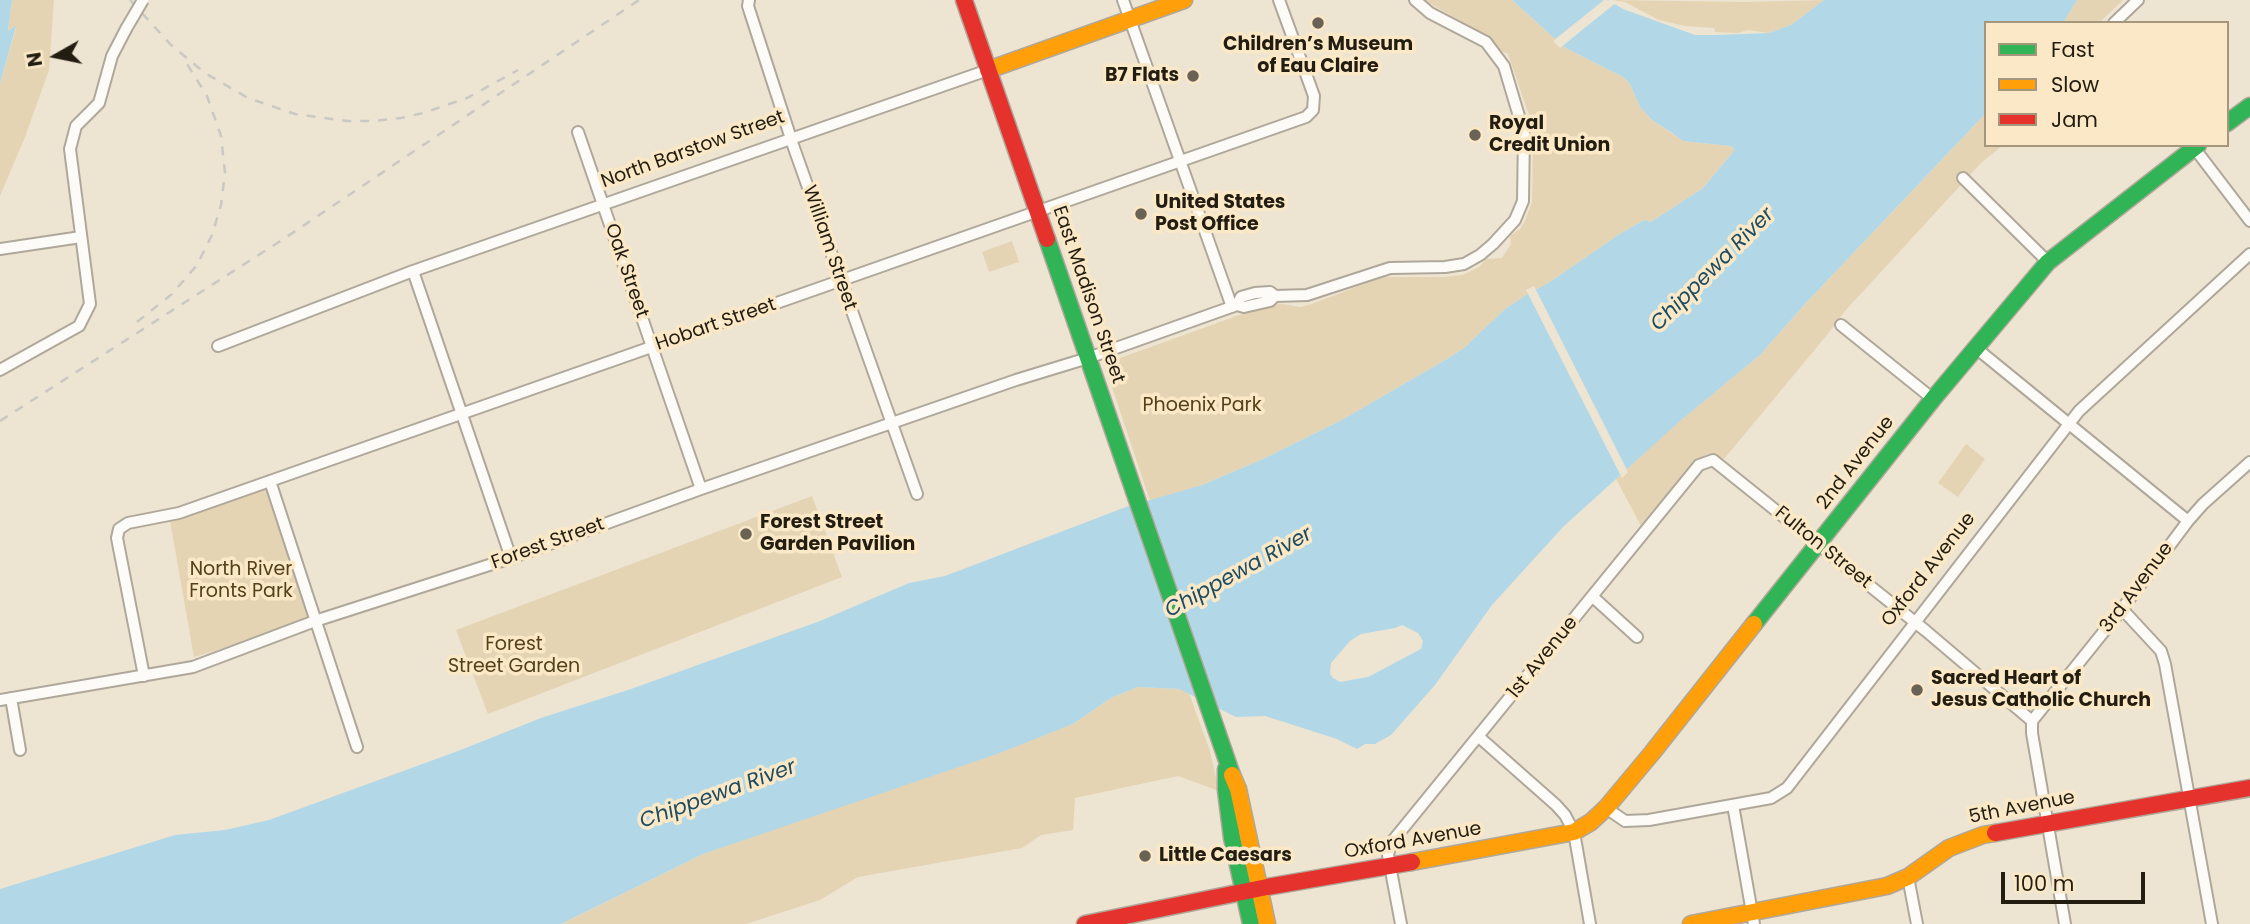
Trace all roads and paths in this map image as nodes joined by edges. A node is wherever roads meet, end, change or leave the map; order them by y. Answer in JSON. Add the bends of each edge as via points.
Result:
{"nodes":[{"id":1,"x":143,"y":0,"type":"edge"},
{"id":2,"x":749,"y":0,"type":"edge"},
{"id":3,"x":1123,"y":0,"type":"edge"},
{"id":4,"x":1184,"y":0,"type":"edge"},
{"id":5,"x":1279,"y":0,"type":"edge"},
{"id":6,"x":1415,"y":0,"type":"edge"},
{"id":7,"x":2138,"y":0,"type":"edge"},
{"id":8,"x":967,"y":5,"type":"edge"},
{"id":9,"x":1130,"y":19,"type":"junction"},
{"id":10,"x":2116,"y":21,"type":"edge"},
{"id":11,"x":988,"y":69,"type":"junction"},
{"id":12,"x":2250,"y":106,"type":"edge"},
{"id":13,"x":2229,"y":122,"type":"edge"},
{"id":14,"x":578,"y":132,"type":"dead end"},
{"id":15,"x":791,"y":137,"type":"junction"},
{"id":16,"x":2193,"y":147,"type":"edge"},
{"id":17,"x":2195,"y":147,"type":"edge"},
{"id":18,"x":1181,"y":161,"type":"junction"},
{"id":19,"x":1964,"y":178,"type":"dead end"},
{"id":20,"x":602,"y":204,"type":"junction"},
{"id":21,"x":1037,"y":211,"type":"junction"},
{"id":22,"x":2250,"y":221,"type":"edge"},
{"id":23,"x":81,"y":237,"type":"junction"},
{"id":24,"x":0,"y":249,"type":"edge"},
{"id":25,"x":2250,"y":254,"type":"edge"},
{"id":26,"x":2048,"y":262,"type":"junction"},
{"id":27,"x":413,"y":271,"type":"junction"},
{"id":28,"x":841,"y":281,"type":"junction"},
{"id":29,"x":1234,"y":306,"type":"junction"},
{"id":30,"x":1841,"y":325,"type":"dead end"},
{"id":31,"x":218,"y":346,"type":"dead end"},
{"id":32,"x":652,"y":347,"type":"junction"},
{"id":33,"x":1976,"y":348,"type":"junction"},
{"id":34,"x":1088,"y":358,"type":"junction"},
{"id":35,"x":0,"y":370,"type":"edge"},
{"id":36,"x":1933,"y":399,"type":"junction"},
{"id":37,"x":461,"y":415,"type":"junction"},
{"id":38,"x":892,"y":423,"type":"junction"},
{"id":39,"x":2068,"y":424,"type":"junction"},
{"id":40,"x":1713,"y":460,"type":"joint"},
{"id":41,"x":2246,"y":466,"type":"edge"},
{"id":42,"x":2250,"y":480,"type":"edge"},
{"id":43,"x":270,"y":481,"type":"junction"},
{"id":44,"x":701,"y":489,"type":"junction"},
{"id":45,"x":917,"y":494,"type":"dead end"},
{"id":46,"x":2188,"y":521,"type":"junction"},
{"id":47,"x":1818,"y":544,"type":"junction"},
{"id":48,"x":512,"y":558,"type":"junction"},
{"id":49,"x":1593,"y":597,"type":"junction"},
{"id":50,"x":2122,"y":609,"type":"junction"},
{"id":51,"x":315,"y":621,"type":"junction"},
{"id":52,"x":1915,"y":623,"type":"junction"},
{"id":53,"x":1637,"y":637,"type":"dead end"},
{"id":54,"x":145,"y":676,"type":"junction"},
{"id":55,"x":6,"y":699,"type":"edge"},
{"id":56,"x":2032,"y":721,"type":"junction"},
{"id":57,"x":1479,"y":737,"type":"junction"},
{"id":58,"x":356,"y":747,"type":"dead end"},
{"id":59,"x":20,"y":751,"type":"dead end"},
{"id":60,"x":2250,"y":788,"type":"edge"},
{"id":61,"x":2190,"y":799,"type":"junction"},
{"id":62,"x":1733,"y":805,"type":"junction"},
{"id":63,"x":1606,"y":808,"type":"junction"},
{"id":64,"x":2049,"y":823,"type":"junction"},
{"id":65,"x":1574,"y":832,"type":"junction"},
{"id":66,"x":1390,"y":867,"type":"junction"},
{"id":67,"x":1908,"y":877,"type":"junction"},
{"id":68,"x":1251,"y":891,"type":"junction"},
{"id":69,"x":1752,"y":918,"type":"edge"},
{"id":70,"x":1085,"y":924,"type":"edge"},
{"id":71,"x":1251,"y":924,"type":"edge"},
{"id":72,"x":1267,"y":924,"type":"edge"},
{"id":73,"x":1401,"y":924,"type":"edge"},
{"id":74,"x":1590,"y":924,"type":"edge"},
{"id":75,"x":1691,"y":924,"type":"edge"},
{"id":76,"x":1917,"y":924,"type":"edge"},
{"id":77,"x":2066,"y":924,"type":"edge"},
{"id":78,"x":2212,"y":924,"type":"edge"}],
"edges":[{"from":1,"to":23,"type":"street","bridge":true,"via":[[111,56],[99,103],[76,126],[69,149]]},
{"from":2,"to":15,"type":"street","name":"William Street"},
{"from":3,"to":9,"type":"street"},
{"from":4,"to":9,"type":"street","name":"North Barstow Street"},
{"from":5,"to":18,"type":"street","name":"Hobart Street","via":[[1314,96],[1311,114]]},
{"from":6,"to":29,"type":"street","name":"Forest Street","via":[[1430,13],[1486,41],[1504,66],[1524,133],[1524,190],[1519,212],[1493,244],[1464,264],[1390,268],[1307,295],[1255,293]]},
{"from":7,"to":10,"type":"street"},
{"from":8,"to":11,"type":"street","name":"East Madison Street"},
{"from":9,"to":11,"type":"street","name":"North Barstow Street"},
{"from":9,"to":18,"type":"street"},
{"from":11,"to":15,"type":"street","name":"North Barstow Street"},
{"from":11,"to":21,"type":"street","name":"East Madison Street"},
{"from":12,"to":13,"type":"street"},
{"from":14,"to":20,"type":"street","name":"Oak Street"},
{"from":15,"to":20,"type":"street","name":"North Barstow Street"},
{"from":15,"to":28,"type":"street","name":"William Street"},
{"from":16,"to":26,"type":"street","name":"2nd Avenue"},
{"from":17,"to":22,"type":"street"},
{"from":18,"to":21,"type":"street","name":"Hobart Street"},
{"from":18,"to":29,"type":"street"},
{"from":19,"to":26,"type":"street"},
{"from":20,"to":27,"type":"street","name":"North Barstow Street"},
{"from":20,"to":32,"type":"street","name":"Oak Street"},
{"from":21,"to":28,"type":"street","name":"Hobart Street"},
{"from":21,"to":34,"type":"street","name":"East Madison Street"},
{"from":23,"to":24,"type":"street"},
{"from":23,"to":35,"type":"street","via":[[90,304],[79,326]]},
{"from":25,"to":39,"type":"street","name":"Oxford Avenue"},
{"from":26,"to":33,"type":"street","name":"2nd Avenue"},
{"from":27,"to":31,"type":"street","name":"North Barstow Street"},
{"from":27,"to":37,"type":"street"},
{"from":28,"to":32,"type":"street","name":"Hobart Street"},
{"from":28,"to":38,"type":"street","name":"William Street"},
{"from":29,"to":34,"type":"street","name":"Forest Street"},
{"from":30,"to":36,"type":"street"},
{"from":32,"to":37,"type":"street","name":"Hobart Street"},
{"from":32,"to":44,"type":"street","name":"Oak Street"},
{"from":33,"to":36,"type":"street","name":"2nd Avenue"},
{"from":33,"to":39,"type":"street"},
{"from":34,"to":38,"type":"street","name":"Forest Street"},
{"from":34,"to":68,"type":"street","name":"East Madison Street","via":[[1226,763],[1228,816]]},
{"from":36,"to":47,"type":"street","name":"2nd Avenue"},
{"from":37,"to":43,"type":"street","name":"Hobart Street"},
{"from":37,"to":48,"type":"street"},
{"from":38,"to":44,"type":"street","name":"Forest Street"},
{"from":38,"to":45,"type":"street","name":"William Street"},
{"from":39,"to":46,"type":"street"},
{"from":39,"to":52,"type":"street","name":"Oxford Avenue"},
{"from":40,"to":47,"type":"street","name":"Fulton Street"},
{"from":40,"to":49,"type":"street","name":"1st Avenue","via":[[1699,465]]},
{"from":41,"to":42,"type":"street"},
{"from":41,"to":46,"type":"street","name":"3rd Avenue"},
{"from":43,"to":51,"type":"street"},
{"from":43,"to":54,"type":"street","name":"Hobart Street","via":[[119,529],[117,538]]},
{"from":44,"to":48,"type":"street","name":"Forest Street"},
{"from":46,"to":50,"type":"street","name":"3rd Avenue"},
{"from":47,"to":52,"type":"street","name":"Fulton Street"},
{"from":47,"to":63,"type":"street","name":"2nd Avenue"},
{"from":48,"to":51,"type":"street","name":"Forest Street"},
{"from":49,"to":53,"type":"street"},
{"from":49,"to":57,"type":"street","name":"1st Avenue"},
{"from":50,"to":56,"type":"street","name":"3rd Avenue"},
{"from":50,"to":61,"type":"street","via":[[2161,651]]},
{"from":51,"to":54,"type":"street","name":"Forest Street","via":[[193,667]]},
{"from":51,"to":58,"type":"street"},
{"from":52,"to":56,"type":"street","name":"Fulton Street"},
{"from":52,"to":62,"type":"street","name":"Oxford Avenue","via":[[1787,788],[1771,798]]},
{"from":54,"to":55,"type":"street","name":"Forest Street"},
{"from":55,"to":59,"type":"street"},
{"from":56,"to":64,"type":"street"},
{"from":57,"to":65,"type":"street","via":[[1556,805]]},
{"from":57,"to":66,"type":"street","name":"1st Avenue","via":[[1391,843]]},
{"from":60,"to":61,"type":"street","name":"5th Avenue"},
{"from":61,"to":64,"type":"street","name":"5th Avenue"},
{"from":61,"to":78,"type":"street"},
{"from":62,"to":63,"type":"street","name":"Oxford Avenue","via":[[1633,821],[1620,819]]},
{"from":62,"to":69,"type":"street"},
{"from":63,"to":65,"type":"street","name":"2nd Avenue"},
{"from":64,"to":67,"type":"street","name":"5th Avenue","via":[[1959,843]]},
{"from":64,"to":77,"type":"street"},
{"from":65,"to":66,"type":"street","name":"Oxford Avenue"},
{"from":65,"to":74,"type":"street"},
{"from":66,"to":68,"type":"street","name":"Oxford Avenue"},
{"from":66,"to":73,"type":"street"},
{"from":67,"to":69,"type":"street","name":"5th Avenue"},
{"from":67,"to":76,"type":"street"},
{"from":68,"to":70,"type":"street","name":"Oxford Avenue"},
{"from":68,"to":71,"type":"street"},
{"from":68,"to":72,"type":"street"},
{"from":69,"to":75,"type":"street","name":"5th Avenue"}]}
